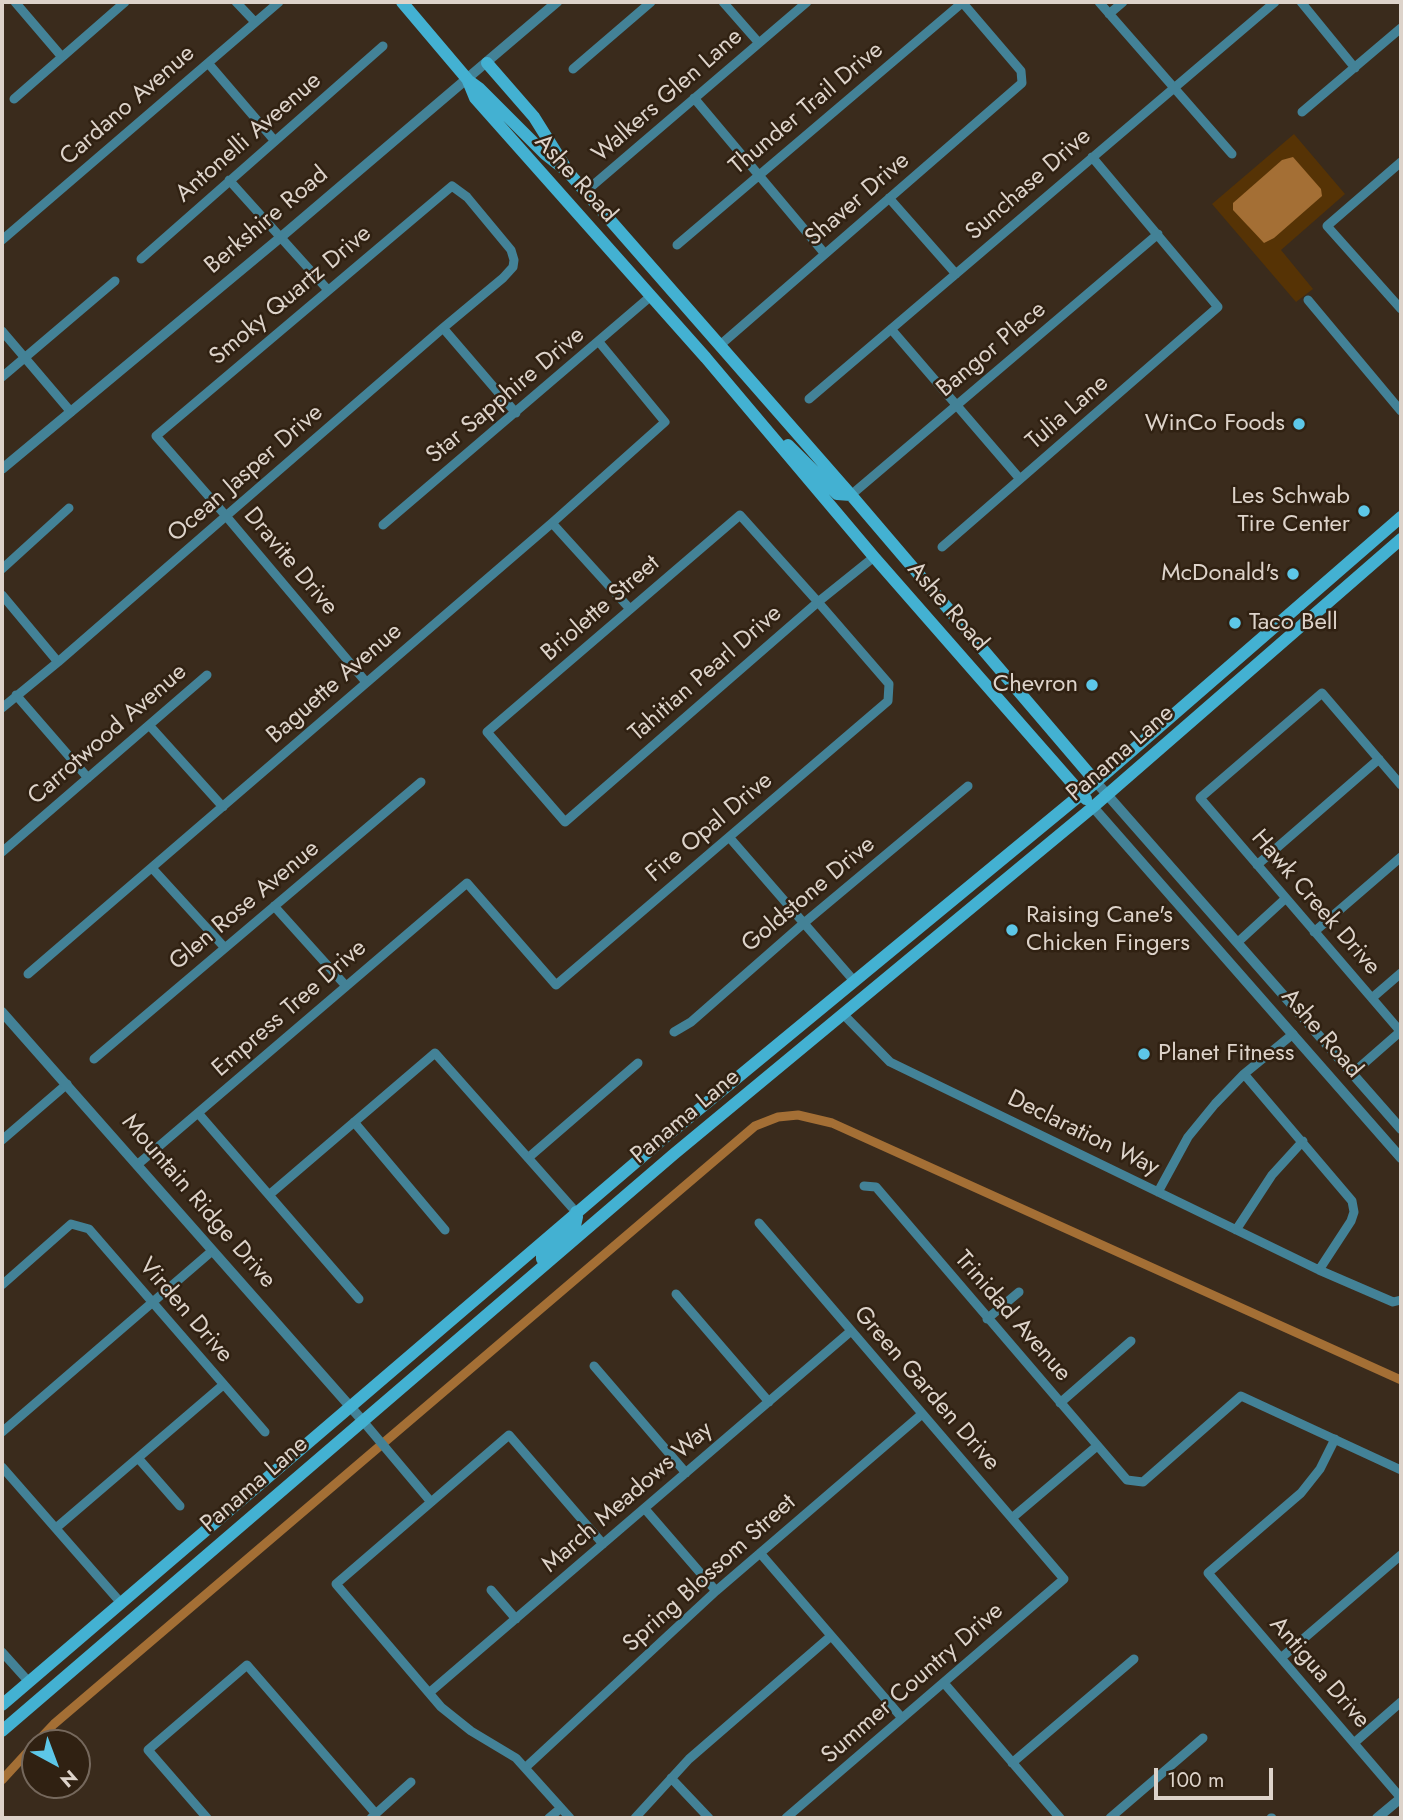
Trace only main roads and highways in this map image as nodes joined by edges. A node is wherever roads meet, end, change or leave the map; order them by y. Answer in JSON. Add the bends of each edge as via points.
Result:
{"nodes":[{"id":1,"x":402,"y":2,"type":"edge"},
{"id":2,"x":487,"y":63,"type":"road end"},
{"id":3,"x":468,"y":80,"type":"junction"},
{"id":4,"x":568,"y":172,"type":"junction"},
{"id":5,"x":771,"y":434,"type":"junction"},
{"id":6,"x":851,"y":495,"type":"junction"},
{"id":7,"x":1401,"y":517,"type":"edge"},
{"id":8,"x":1401,"y":539,"type":"edge"},
{"id":9,"x":874,"y":557,"type":"junction"},
{"id":10,"x":943,"y":604,"type":"junction"},
{"id":11,"x":928,"y":616,"type":"junction"},
{"id":12,"x":997,"y":667,"type":"junction"},
{"id":13,"x":1096,"y":782,"type":"junction"},
{"id":14,"x":1082,"y":794,"type":"junction"},
{"id":15,"x":1093,"y":807,"type":"junction"},
{"id":16,"x":855,"y":982,"type":"junction"},
{"id":17,"x":843,"y":1014,"type":"junction"},
{"id":18,"x":576,"y":1212,"type":"junction"},
{"id":19,"x":542,"y":1267,"type":"junction"},
{"id":20,"x":121,"y":1603,"type":"junction"},
{"id":21,"x":83,"y":1661,"type":"junction"},
{"id":22,"x":29,"y":1682,"type":"junction"},
{"id":23,"x":2,"y":1705,"type":"edge"},
{"id":24,"x":14,"y":1720,"type":"junction"},
{"id":25,"x":2,"y":1731,"type":"edge"}],
"edges":[{"from":1,"to":3,"type":"main road","name":"Ashe Road"},
{"from":2,"to":4,"type":"main road","via":[[534,117]]},
{"from":3,"to":4,"type":"main road","name":"Ashe Road"},
{"from":3,"to":5,"type":"main road","name":"Ashe Road","via":[[475,98]]},
{"from":4,"to":6,"type":"main road","name":"Ashe Road"},
{"from":5,"to":6,"type":"main road","via":[[779,436],[837,494]]},
{"from":5,"to":9,"type":"main road","name":"Ashe Road"},
{"from":6,"to":10,"type":"main road","name":"Ashe Road"},
{"from":7,"to":13,"type":"main road","name":"Panama Lane"},
{"from":8,"to":15,"type":"main road","name":"Panama Lane"},
{"from":9,"to":10,"type":"main road","via":[[893,558],[929,598]]},
{"from":9,"to":11,"type":"main road","name":"Ashe Road"},
{"from":10,"to":12,"type":"main road","name":"Ashe Road"},
{"from":11,"to":12,"type":"main road","via":[[946,621],[985,663]]},
{"from":11,"to":14,"type":"main road","name":"Ashe Road"},
{"from":12,"to":13,"type":"main road","name":"Ashe Road"},
{"from":13,"to":14,"type":"main road","name":"Panama Lane"},
{"from":14,"to":15,"type":"main road","name":"Ashe Road"},
{"from":14,"to":16,"type":"main road","name":"Panama Lane"},
{"from":15,"to":17,"type":"main road","name":"Panama Lane"},
{"from":16,"to":17,"type":"main road"},
{"from":16,"to":18,"type":"main road","name":"Panama Lane"},
{"from":17,"to":19,"type":"main road","name":"Panama Lane"},
{"from":18,"to":19,"type":"main road","via":[[575,1226],[542,1256]]},
{"from":18,"to":20,"type":"main road","name":"Panama Lane"},
{"from":19,"to":21,"type":"main road","name":"Panama Lane"},
{"from":20,"to":21,"type":"main road","via":[[119,1618]]},
{"from":20,"to":22,"type":"main road","name":"Panama Lane"},
{"from":21,"to":24,"type":"main road","name":"Panama Lane"},
{"from":22,"to":23,"type":"main road","name":"Panama Lane"},
{"from":22,"to":24,"type":"main road","via":[[13,1709]]},
{"from":24,"to":25,"type":"main road","name":"Panama Lane"}]}
